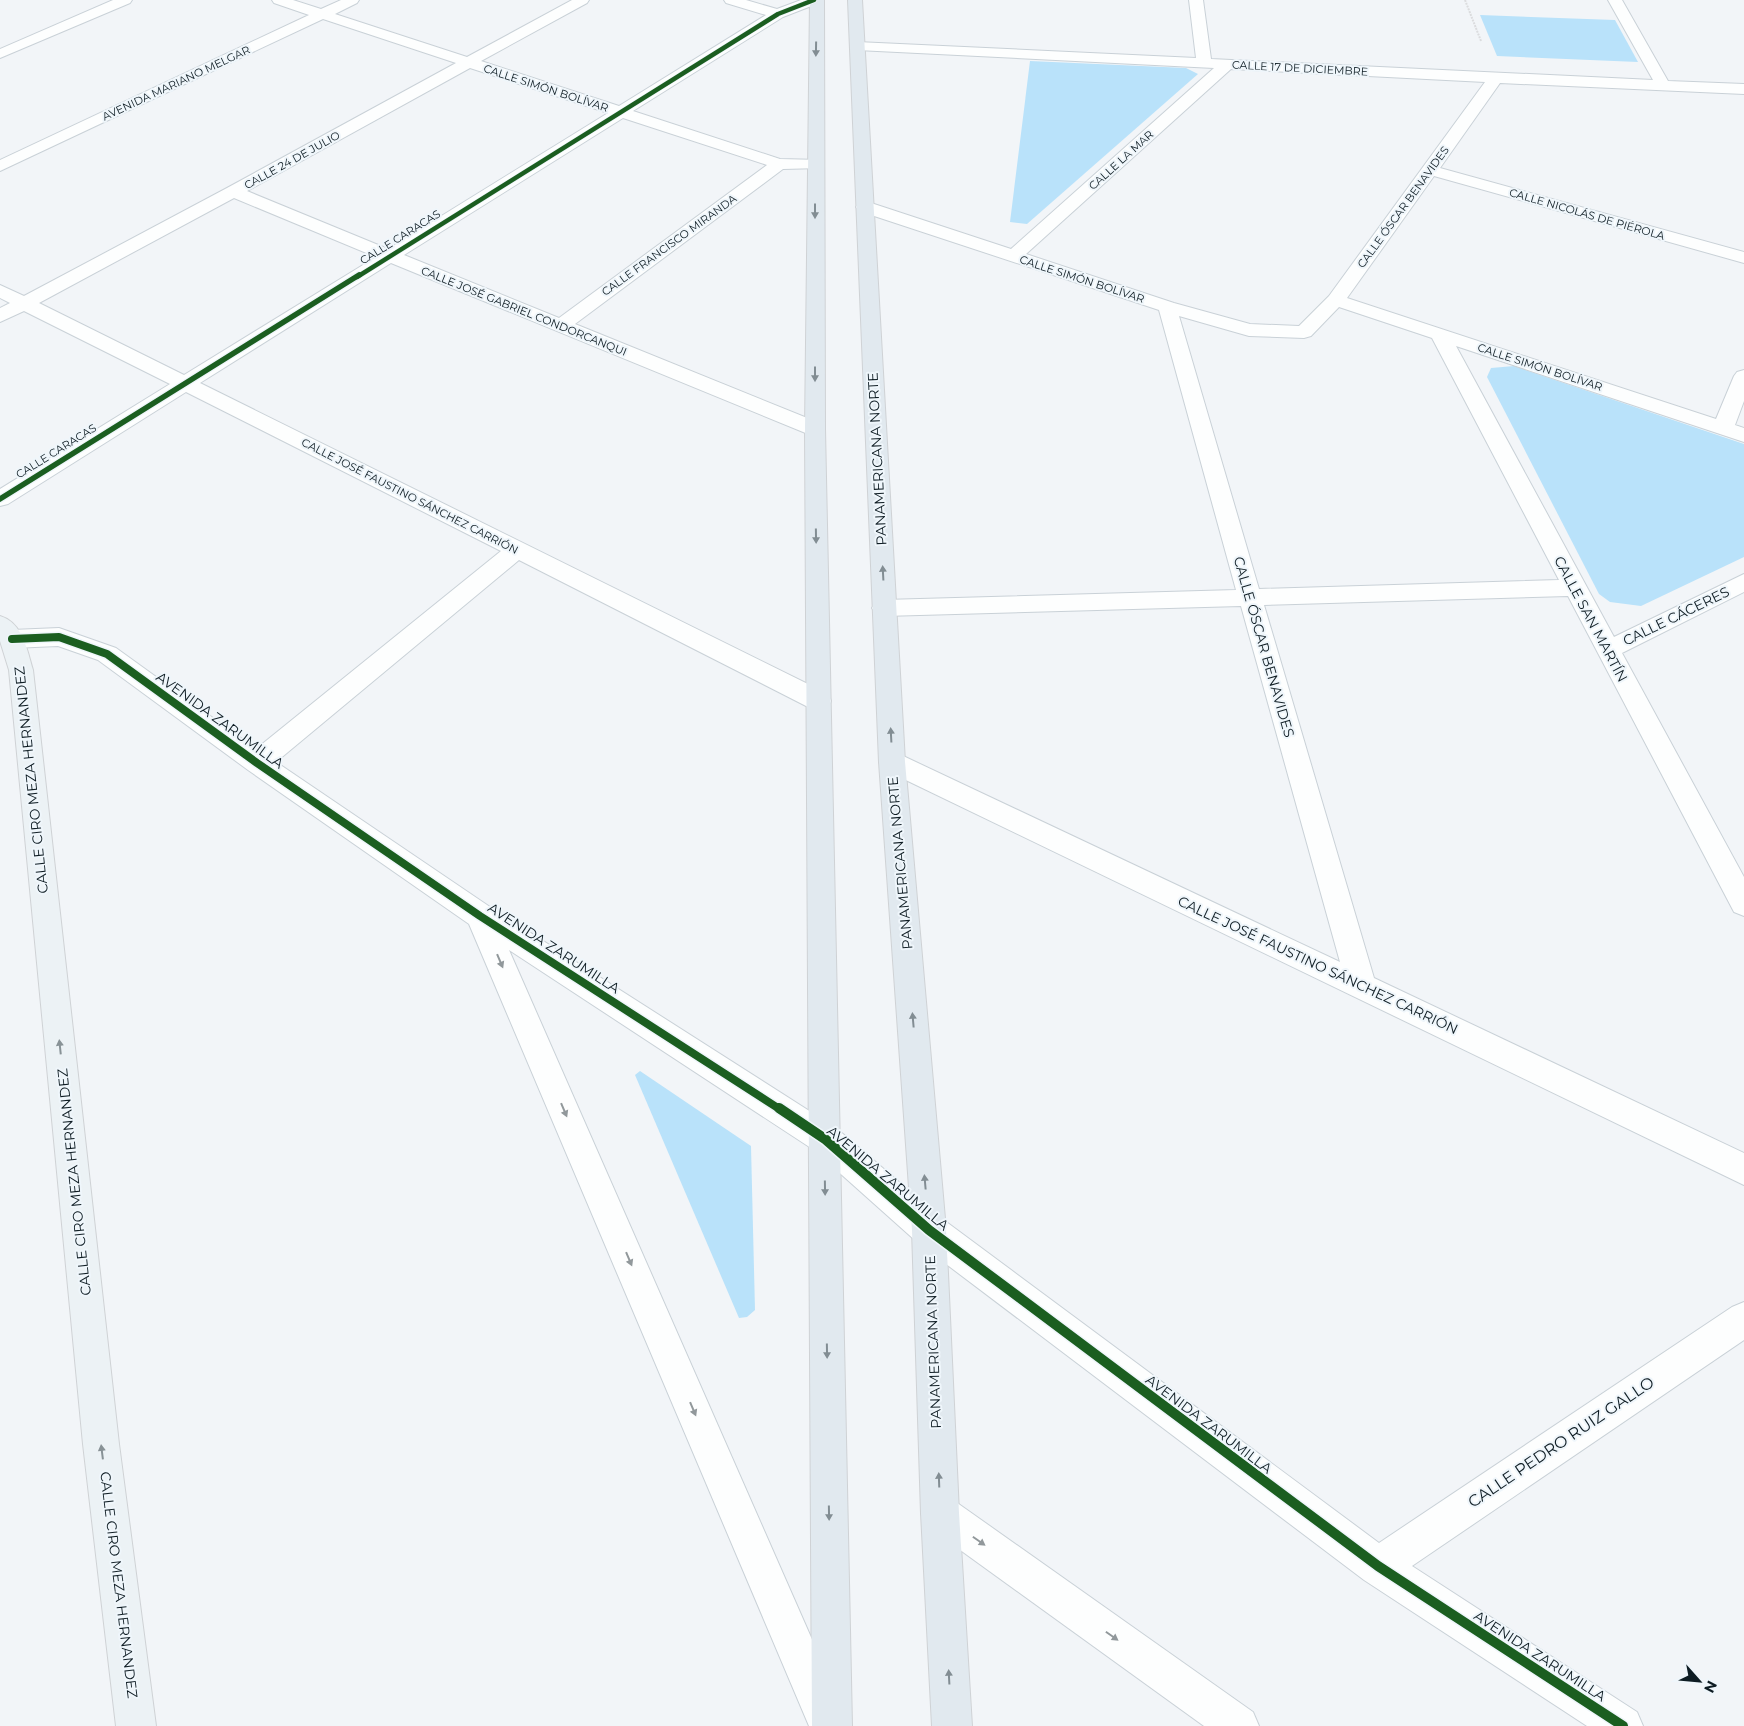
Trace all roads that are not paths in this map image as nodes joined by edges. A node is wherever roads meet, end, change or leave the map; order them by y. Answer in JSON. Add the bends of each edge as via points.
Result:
{"nodes":[{"id":1,"x":125,"y":0,"type":"edge"},
{"id":2,"x":279,"y":0,"type":"edge"},
{"id":3,"x":352,"y":0,"type":"edge"},
{"id":4,"x":582,"y":0,"type":"edge"},
{"id":5,"x":731,"y":0,"type":"edge"},
{"id":6,"x":815,"y":0,"type":"edge"},
{"id":7,"x":855,"y":0,"type":"edge"},
{"id":8,"x":1196,"y":0,"type":"edge"},
{"id":9,"x":1615,"y":0,"type":"edge"},
{"id":10,"x":322,"y":14,"type":"junction"},
{"id":11,"x":778,"y":14,"type":"junction"},
{"id":12,"x":857,"y":46,"type":"junction"},
{"id":13,"x":0,"y":54,"type":"edge"},
{"id":14,"x":468,"y":62,"type":"junction"},
{"id":15,"x":1204,"y":63,"type":"junction"},
{"id":16,"x":1228,"y":64,"type":"junction"},
{"id":17,"x":1496,"y":78,"type":"junction"},
{"id":18,"x":1663,"y":85,"type":"junction"},
{"id":19,"x":1744,"y":89,"type":"edge"},
{"id":20,"x":620,"y":112,"type":"junction"},
{"id":21,"x":778,"y":164,"type":"junction"},
{"id":22,"x":815,"y":164,"type":"junction"},
{"id":23,"x":0,"y":166,"type":"edge"},
{"id":24,"x":1430,"y":170,"type":"junction"},
{"id":25,"x":234,"y":192,"type":"junction"},
{"id":26,"x":865,"y":206,"type":"junction"},
{"id":27,"x":390,"y":256,"type":"junction"},
{"id":28,"x":1014,"y":256,"type":"junction"},
{"id":29,"x":1744,"y":258,"type":"edge"},
{"id":30,"x":0,"y":291,"type":"edge"},
{"id":31,"x":1336,"y":300,"type":"junction"},
{"id":32,"x":24,"y":303,"type":"junction"},
{"id":33,"x":1167,"y":307,"type":"junction"},
{"id":34,"x":0,"y":316,"type":"edge"},
{"id":35,"x":560,"y":326,"type":"junction"},
{"id":36,"x":1304,"y":332,"type":"joint"},
{"id":37,"x":1439,"y":334,"type":"junction"},
{"id":38,"x":1744,"y":376,"type":"edge"},
{"id":39,"x":185,"y":384,"type":"junction"},
{"id":40,"x":1723,"y":428,"type":"junction"},
{"id":41,"x":815,"y":429,"type":"junction"},
{"id":42,"x":1744,"y":435,"type":"edge"},
{"id":43,"x":0,"y":500,"type":"edge"},
{"id":44,"x":517,"y":550,"type":"junction"},
{"id":45,"x":1744,"y":582,"type":"edge"},
{"id":46,"x":1575,"y":588,"type":"junction"},
{"id":47,"x":1249,"y":597,"type":"junction"},
{"id":48,"x":884,"y":608,"type":"junction"},
{"id":49,"x":6,"y":632,"type":"edge"},
{"id":50,"x":1608,"y":650,"type":"junction"},
{"id":51,"x":819,"y":701,"type":"junction"},
{"id":52,"x":892,"y":762,"type":"junction"},
{"id":53,"x":257,"y":763,"type":"junction"},
{"id":54,"x":1744,"y":904,"type":"edge"},
{"id":55,"x":480,"y":916,"type":"junction"},
{"id":56,"x":1361,"y":985,"type":"junction"},
{"id":57,"x":825,"y":1139,"type":"junction"},
{"id":58,"x":1744,"y":1168,"type":"edge"},
{"id":59,"x":929,"y":1230,"type":"junction"},
{"id":60,"x":1744,"y":1319,"type":"edge"},
{"id":61,"x":940,"y":1513,"type":"junction"},
{"id":62,"x":1378,"y":1566,"type":"junction"},
{"id":63,"x":136,"y":1726,"type":"edge"},
{"id":64,"x":831,"y":1726,"type":"edge"},
{"id":65,"x":952,"y":1726,"type":"edge"},
{"id":66,"x":1239,"y":1726,"type":"edge"},
{"id":67,"x":1623,"y":1726,"type":"edge"}],
"edges":[{"from":1,"to":13,"type":"street"},
{"from":2,"to":10,"type":"street","name":"CALLE SIMÓN BOLÍVAR"},
{"from":3,"to":10,"type":"street","name":"AVENIDA MARIANO MELGAR"},
{"from":4,"to":14,"type":"street","name":"CALLE 24 DE JULIO"},
{"from":5,"to":11,"type":"street"},
{"from":6,"to":11,"type":"street","name":"CALLE CARACAS"},
{"from":6,"to":22,"type":"highway","one_way":true},
{"from":7,"to":12,"type":"highway","name":"PANAMERICANA NORTE"},
{"from":8,"to":15,"type":"street"},
{"from":9,"to":18,"type":"street"},
{"from":10,"to":14,"type":"street","name":"CALLE SIMÓN BOLÍVAR"},
{"from":10,"to":23,"type":"street","name":"AVENIDA MARIANO MELGAR"},
{"from":11,"to":20,"type":"street","name":"CALLE CARACAS"},
{"from":12,"to":15,"type":"street","name":"CALLE 17 DE DICIEMBRE"},
{"from":12,"to":26,"type":"highway","name":"PANAMERICANA NORTE"},
{"from":14,"to":20,"type":"street","name":"CALLE SIMÓN BOLÍVAR"},
{"from":14,"to":25,"type":"street","name":"CALLE 24 DE JULIO"},
{"from":15,"to":16,"type":"street","name":"CALLE 17 DE DICIEMBRE"},
{"from":16,"to":17,"type":"street","name":"CALLE 17 DE DICIEMBRE"},
{"from":16,"to":28,"type":"street","name":"CALLE LA MAR"},
{"from":17,"to":18,"type":"street","name":"CALLE 17 DE DICIEMBRE"},
{"from":17,"to":24,"type":"street","name":"CALLE ÓSCAR BENAVIDES"},
{"from":18,"to":19,"type":"street","name":"CALLE 17 DE DICIEMBRE"},
{"from":20,"to":21,"type":"street","name":"CALLE SIMÓN BOLÍVAR"},
{"from":20,"to":27,"type":"street","name":"CALLE CARACAS"},
{"from":21,"to":22,"type":"street","name":"CALLE SIMÓN BOLÍVAR"},
{"from":21,"to":35,"type":"street","name":"CALLE FRANCISCO MIRANDA"},
{"from":22,"to":41,"type":"highway","one_way":true},
{"from":24,"to":29,"type":"street","name":"CALLE NICOLÁS DE PIÉROLA"},
{"from":24,"to":31,"type":"street","name":"CALLE ÓSCAR BENAVIDES"},
{"from":25,"to":27,"type":"street","name":"CALLE JOSÉ GABRIEL CONDORCANQUI"},
{"from":25,"to":32,"type":"street","name":"CALLE 24 DE JULIO"},
{"from":26,"to":28,"type":"street","name":"CALLE SIMÓN BOLÍVAR"},
{"from":48,"to":26,"type":"highway","name":"PANAMERICANA NORTE","one_way":true},
{"from":27,"to":35,"type":"street","name":"CALLE JOSÉ GABRIEL CONDORCANQUI"},
{"from":27,"to":39,"type":"street","name":"CALLE CARACAS"},
{"from":28,"to":33,"type":"street","name":"CALLE SIMÓN BOLÍVAR"},
{"from":30,"to":32,"type":"street","name":"CALLE JOSÉ FAUSTINO SÁNCHEZ CARRIÓN"},
{"from":31,"to":36,"type":"street","name":"CALLE ÓSCAR BENAVIDES"},
{"from":31,"to":37,"type":"street","name":"CALLE SIMÓN BOLÍVAR"},
{"from":32,"to":34,"type":"street","name":"CALLE 24 DE JULIO"},
{"from":32,"to":39,"type":"street","name":"CALLE JOSÉ FAUSTINO SÁNCHEZ CARRIÓN"},
{"from":33,"to":36,"type":"street","name":"CALLE SIMÓN BOLÍVAR","via":[[1249,330]]},
{"from":33,"to":47,"type":"street","name":"CALLE ÓSCAR BENAVIDES"},
{"from":35,"to":41,"type":"street","name":"CALLE JOSÉ GABRIEL CONDORCANQUI"},
{"from":37,"to":40,"type":"street","name":"CALLE SIMÓN BOLÍVAR"},
{"from":37,"to":46,"type":"street","name":"CALLE SAN MARTÍN"},
{"from":38,"to":40,"type":"street"},
{"from":39,"to":43,"type":"street","name":"CALLE CARACAS"},
{"from":39,"to":44,"type":"street","name":"CALLE JOSÉ FAUSTINO SÁNCHEZ CARRIÓN"},
{"from":40,"to":42,"type":"street","name":"CALLE SIMÓN BOLÍVAR"},
{"from":41,"to":51,"type":"highway","one_way":true},
{"from":44,"to":51,"type":"street","name":"CALLE JOSÉ FAUSTINO SÁNCHEZ CARRIÓN"},
{"from":44,"to":53,"type":"street"},
{"from":45,"to":50,"type":"street","name":"CALLE CÁCERES"},
{"from":46,"to":47,"type":"street"},
{"from":46,"to":50,"type":"street","name":"CALLE SAN MARTÍN"},
{"from":47,"to":48,"type":"street"},
{"from":47,"to":56,"type":"street","name":"CALLE ÓSCAR BENAVIDES"},
{"from":52,"to":48,"type":"highway","name":"PANAMERICANA NORTE","one_way":true},
{"from":49,"to":53,"type":"street","name":"AVENIDA ZARUMILLA","via":[[59,637],[106,654]]},
{"from":63,"to":49,"type":"main road","name":"CALLE CIRO MEZA HERNANDEZ","one_way":true,"via":[[101,1444],[21,670]]},
{"from":50,"to":54,"type":"street","name":"CALLE SAN MARTÍN"},
{"from":51,"to":57,"type":"highway"},
{"from":52,"to":56,"type":"street","name":"CALLE JOSÉ FAUSTINO SÁNCHEZ CARRIÓN"},
{"from":59,"to":52,"type":"highway","name":"PANAMERICANA NORTE","one_way":true},
{"from":53,"to":55,"type":"street","name":"AVENIDA ZARUMILLA"},
{"from":55,"to":57,"type":"street","name":"AVENIDA ZARUMILLA"},
{"from":55,"to":64,"type":"street","one_way":true},
{"from":56,"to":58,"type":"street","name":"CALLE JOSÉ FAUSTINO SÁNCHEZ CARRIÓN"},
{"from":57,"to":59,"type":"street","name":"AVENIDA ZARUMILLA"},
{"from":57,"to":64,"type":"highway","one_way":true},
{"from":61,"to":59,"type":"highway","name":"PANAMERICANA NORTE","one_way":true},
{"from":59,"to":62,"type":"street","name":"AVENIDA ZARUMILLA"},
{"from":60,"to":62,"type":"street","name":"CALLE PEDRO RUIZ GALLO"},
{"from":65,"to":61,"type":"highway","name":"PANAMERICANA NORTE","one_way":true},
{"from":61,"to":66,"type":"street","one_way":true},
{"from":62,"to":67,"type":"street","name":"AVENIDA ZARUMILLA"}]}
